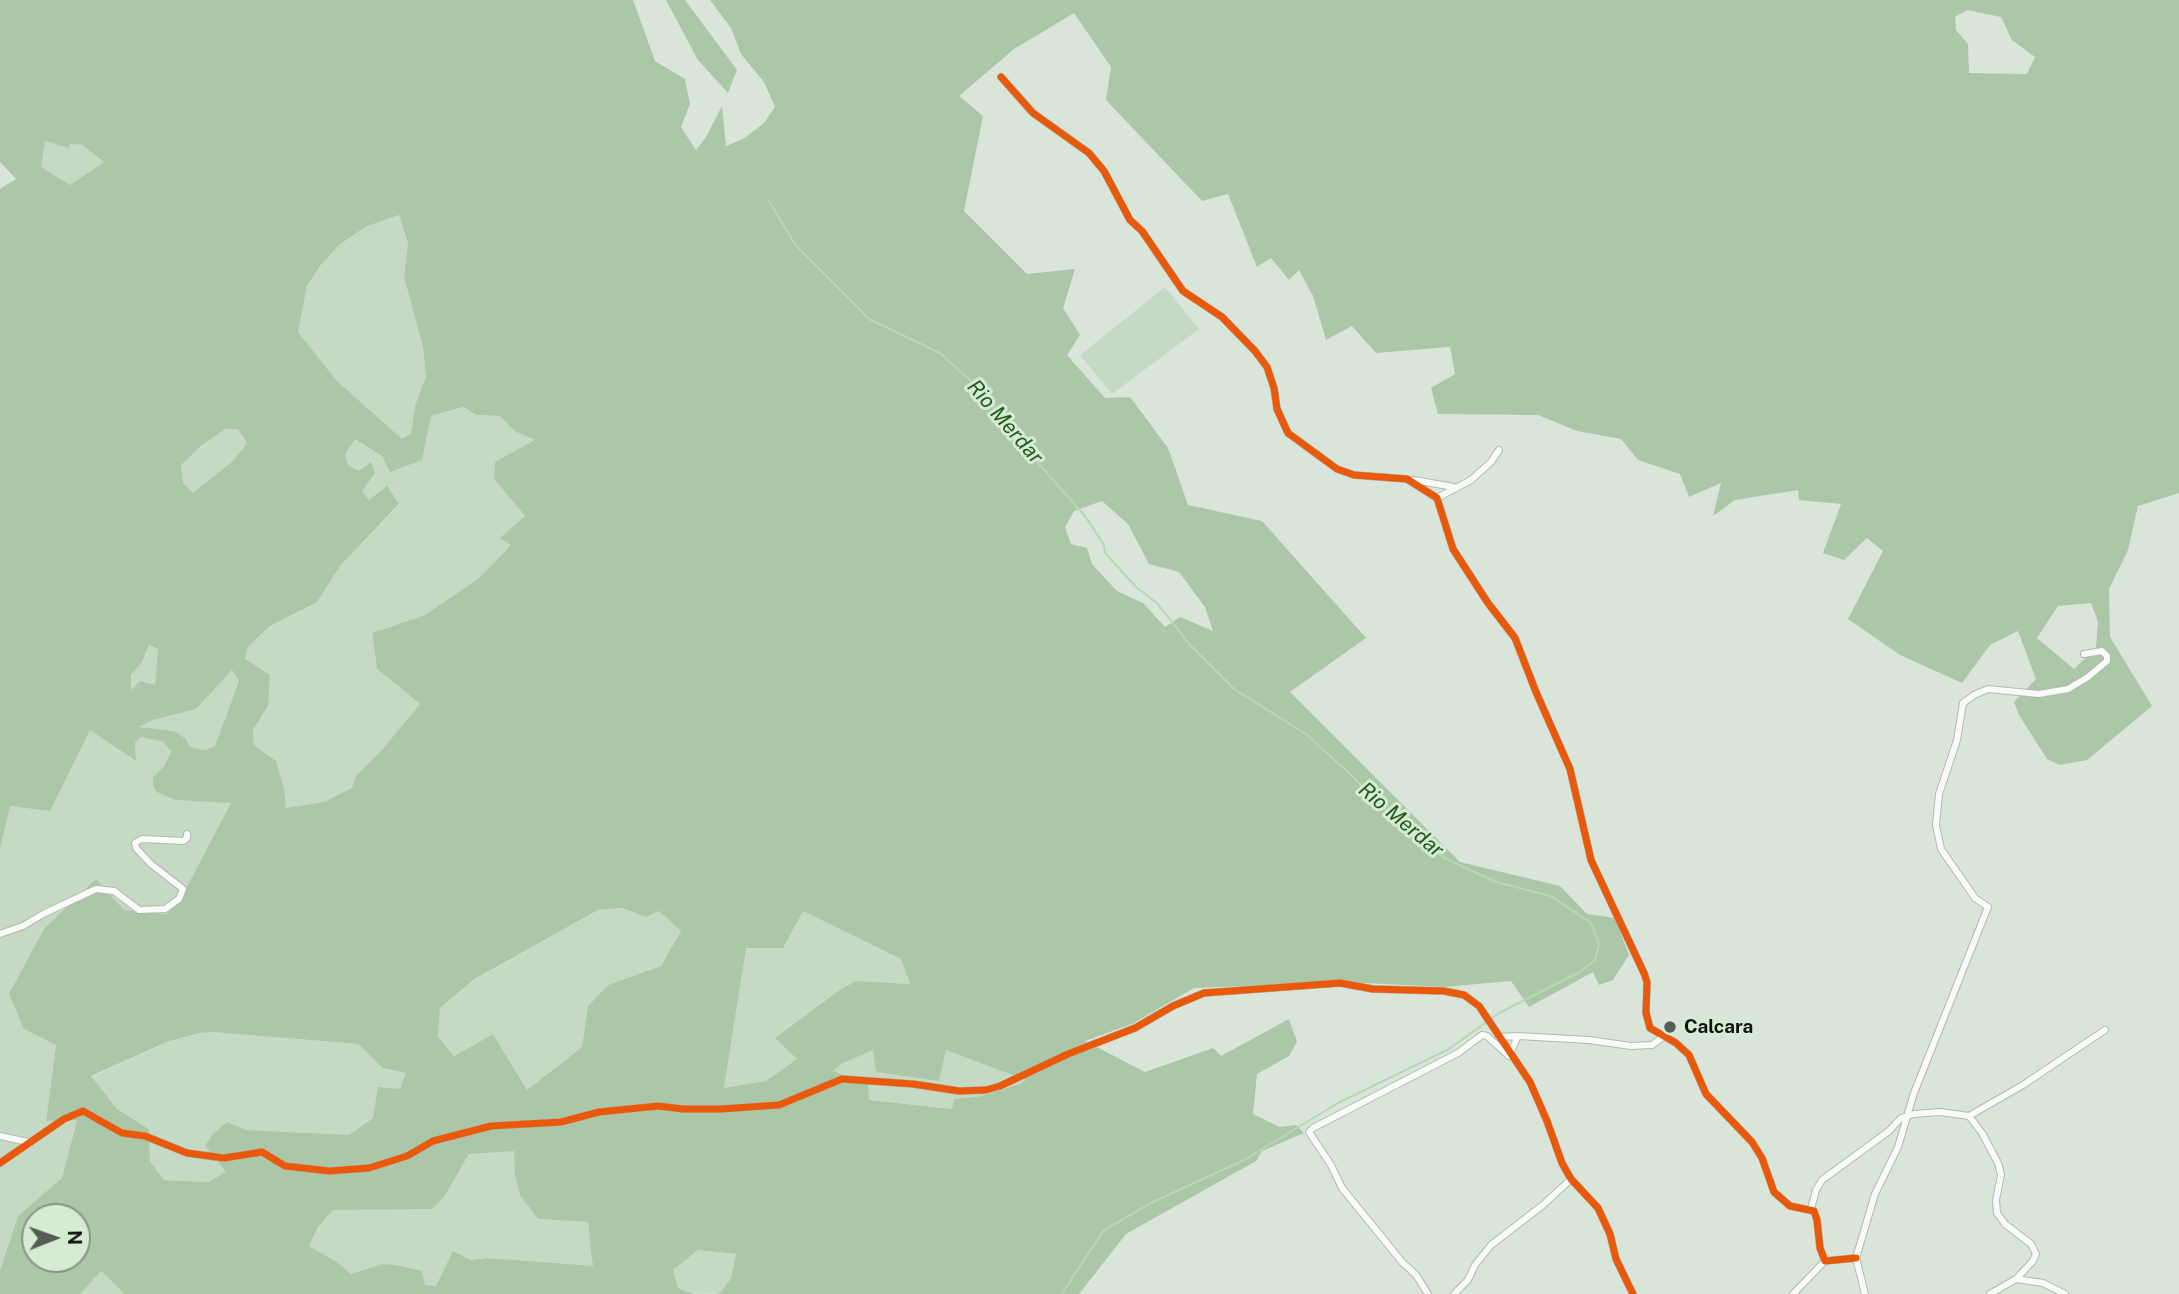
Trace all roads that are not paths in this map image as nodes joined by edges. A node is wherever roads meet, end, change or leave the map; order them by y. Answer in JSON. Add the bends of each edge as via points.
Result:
{"nodes":[{"id":1,"x":1000,"y":77,"type":"dead end"},
{"id":2,"x":1499,"y":450,"type":"dead end"},
{"id":3,"x":1407,"y":479,"type":"junction"},
{"id":4,"x":1456,"y":487,"type":"junction"},
{"id":5,"x":1437,"y":498,"type":"junction"},
{"id":6,"x":2084,"y":654,"type":"dead end"},
{"id":7,"x":187,"y":834,"type":"dead end"},
{"id":8,"x":0,"y":934,"type":"edge"},
{"id":9,"x":2105,"y":1030,"type":"dead end"},
{"id":10,"x":1518,"y":1036,"type":"junction"},
{"id":11,"x":1499,"y":1037,"type":"junction"},
{"id":12,"x":1663,"y":1038,"type":"junction"},
{"id":13,"x":1512,"y":1056,"type":"junction"},
{"id":14,"x":1908,"y":1116,"type":"junction"},
{"id":15,"x":1969,"y":1116,"type":"junction"},
{"id":16,"x":0,"y":1136,"type":"edge"},
{"id":17,"x":28,"y":1142,"type":"junction"},
{"id":18,"x":0,"y":1163,"type":"edge"},
{"id":19,"x":1571,"y":1180,"type":"junction"},
{"id":20,"x":1811,"y":1209,"type":"junction"},
{"id":21,"x":1856,"y":1258,"type":"junction"},
{"id":22,"x":1825,"y":1261,"type":"junction"},
{"id":23,"x":2016,"y":1279,"type":"junction"},
{"id":24,"x":2060,"y":1293,"type":"edge"},
{"id":25,"x":1428,"y":1294,"type":"edge"},
{"id":26,"x":1454,"y":1294,"type":"edge"},
{"id":27,"x":1633,"y":1294,"type":"edge"},
{"id":28,"x":1793,"y":1294,"type":"edge"},
{"id":29,"x":1864,"y":1294,"type":"edge"},
{"id":30,"x":1990,"y":1294,"type":"edge"}],
"edges":[{"from":1,"to":3,"type":"street","via":[[1033,113],[1089,153],[1104,171],[1129,220],[1142,231],[1183,291],[1222,317],[1255,351],[1267,367],[1288,433],[1336,469]]},
{"from":2,"to":4,"type":"street","via":[[1471,480]]},
{"from":3,"to":4,"type":"street"},
{"from":3,"to":5,"type":"street"},
{"from":4,"to":5,"type":"street"},
{"from":5,"to":12,"type":"street","via":[[1452,549],[1519,647],[1570,769],[1591,859],[1644,973],[1647,1023]]},
{"from":6,"to":14,"type":"street","via":[[2102,651],[2108,662],[2068,689],[2039,694],[1988,689],[1963,704],[1939,794],[1936,825],[1941,849],[1975,898],[1988,907]]},
{"from":7,"to":8,"type":"street","via":[[183,841],[142,839],[135,843],[151,864],[183,889],[179,899],[165,909],[139,910],[114,891],[96,889]]},
{"from":9,"to":15,"type":"street"},
{"from":10,"to":11,"type":"street"},
{"from":10,"to":12,"type":"street","via":[[1632,1046],[1652,1045]]},
{"from":10,"to":13,"type":"street"},
{"from":11,"to":13,"type":"street"},
{"from":11,"to":17,"type":"street","via":[[1472,1000],[1444,991],[1340,984],[1204,993],[1135,1028],[986,1090],[852,1078],[831,1082],[779,1105],[721,1109],[658,1106],[599,1112],[561,1122],[491,1126],[433,1141],[408,1156],[369,1168],[329,1171],[285,1166],[262,1152],[225,1157],[187,1153],[145,1136],[122,1133],[83,1111]]},
{"from":12,"to":20,"type":"street","via":[[1689,1055],[1706,1094],[1752,1142],[1774,1192],[1790,1206]]},
{"from":13,"to":19,"type":"street","via":[[1530,1082]]},
{"from":13,"to":25,"type":"street","via":[[1482,1035],[1458,1053],[1309,1132],[1342,1188]]},
{"from":14,"to":15,"type":"street","via":[[1940,1112]]},
{"from":14,"to":20,"type":"street","via":[[1822,1180]]},
{"from":14,"to":21,"type":"street","via":[[1875,1194]]},
{"from":15,"to":23,"type":"street","via":[[1998,1163],[1997,1213],[2036,1254]]},
{"from":16,"to":17,"type":"street"},
{"from":17,"to":18,"type":"street"},
{"from":19,"to":26,"type":"street","via":[[1491,1245]]},
{"from":19,"to":27,"type":"street","via":[[1598,1208]]},
{"from":20,"to":22,"type":"street"},
{"from":21,"to":22,"type":"street"},
{"from":21,"to":29,"type":"street"},
{"from":22,"to":28,"type":"street"},
{"from":23,"to":24,"type":"street","via":[[2043,1283]]},
{"from":23,"to":30,"type":"street"}]}
